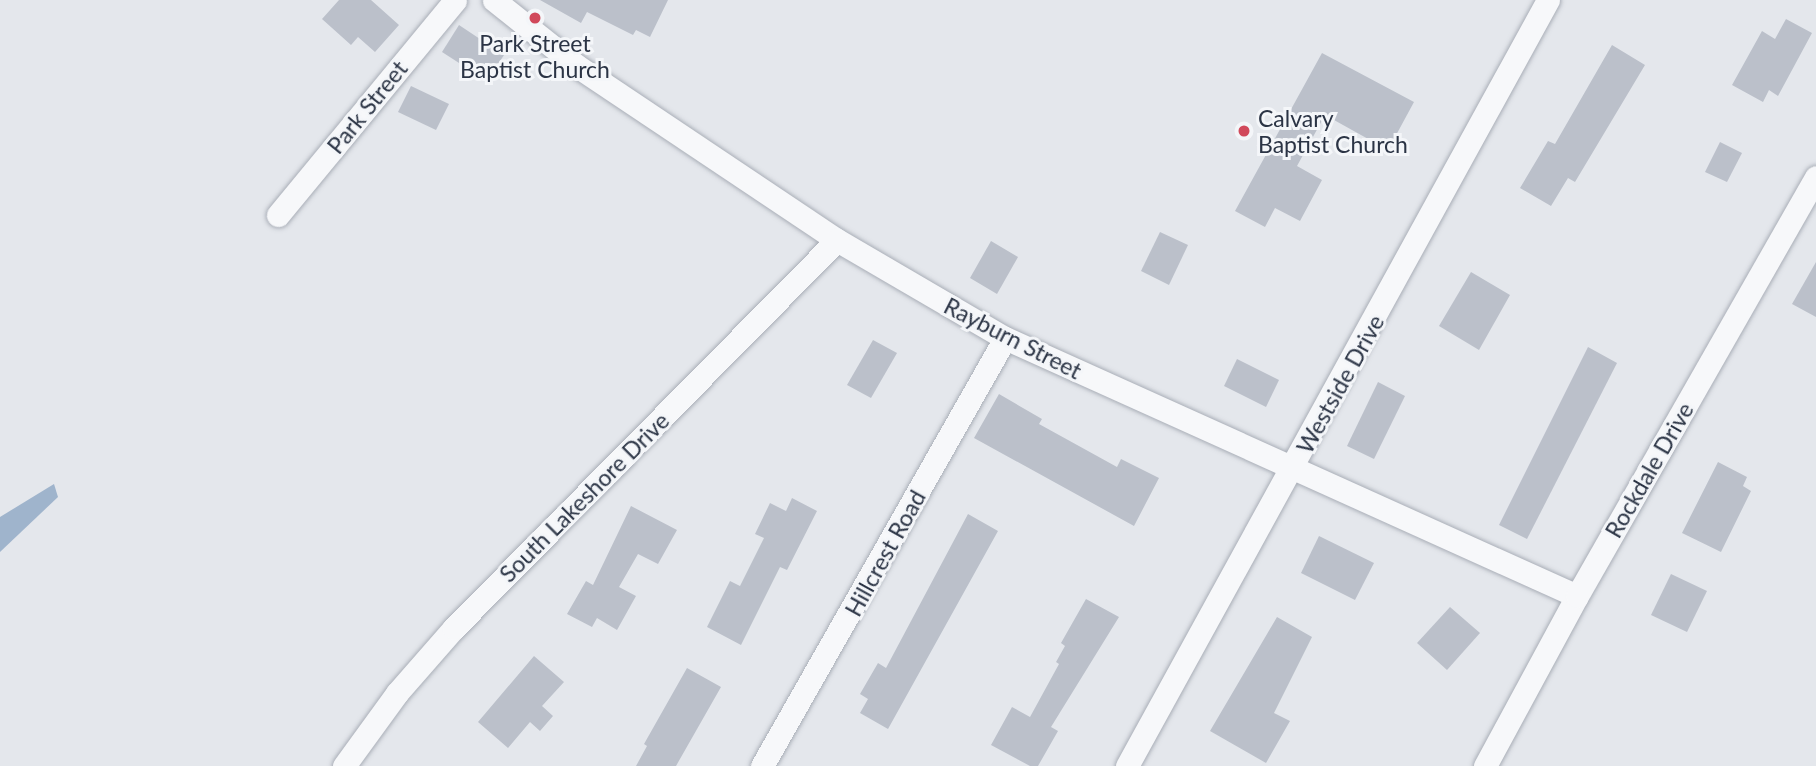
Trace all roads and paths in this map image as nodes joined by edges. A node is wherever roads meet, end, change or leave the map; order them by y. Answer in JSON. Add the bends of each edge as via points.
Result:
{"nodes":[{"id":1,"x":455,"y":0,"type":"edge"},
{"id":2,"x":494,"y":0,"type":"edge"},
{"id":3,"x":1548,"y":0,"type":"edge"},
{"id":4,"x":1816,"y":177,"type":"edge"},
{"id":5,"x":278,"y":215,"type":"dead end"},
{"id":6,"x":837,"y":240,"type":"junction"},
{"id":7,"x":1005,"y":338,"type":"junction"},
{"id":8,"x":1292,"y":471,"type":"junction"},
{"id":9,"x":1577,"y":596,"type":"junction"},
{"id":10,"x":344,"y":766,"type":"edge"},
{"id":11,"x":762,"y":766,"type":"edge"},
{"id":12,"x":1127,"y":766,"type":"edge"},
{"id":13,"x":1485,"y":766,"type":"edge"}],
"edges":[{"from":1,"to":5,"type":"street","name":"Park Street"},
{"from":2,"to":6,"type":"street","name":"Rayburn Street","via":[[577,66]]},
{"from":3,"to":8,"type":"street","name":"Westside Drive"},
{"from":4,"to":9,"type":"street","name":"Rockdale Drive"},
{"from":6,"to":7,"type":"street","name":"Rayburn Street"},
{"from":6,"to":10,"type":"street","name":"South Lakeshore Drive","via":[[454,628],[397,693]]},
{"from":7,"to":8,"type":"street","name":"Rayburn Street"},
{"from":7,"to":11,"type":"street","name":"Hillcrest Road"},
{"from":8,"to":9,"type":"street","name":"Rayburn Street"},
{"from":8,"to":12,"type":"street","name":"Westside Drive"},
{"from":9,"to":13,"type":"street","name":"Rockdale Drive"}]}
